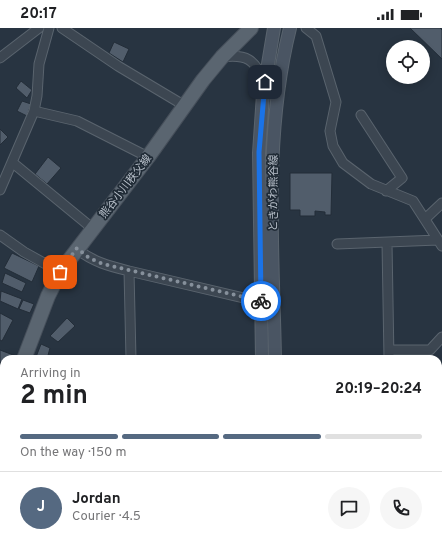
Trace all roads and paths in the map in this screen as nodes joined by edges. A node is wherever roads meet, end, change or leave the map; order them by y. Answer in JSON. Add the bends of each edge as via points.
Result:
{"nodes":[{"id":1,"x":39,"y":28,"type":"edge"},
{"id":2,"x":49,"y":28,"type":"edge"},
{"id":3,"x":62,"y":28,"type":"edge"},
{"id":4,"x":251,"y":28,"type":"edge"},
{"id":5,"x":274,"y":28,"type":"edge"},
{"id":6,"x":290,"y":28,"type":"edge"},
{"id":7,"x":306,"y":28,"type":"edge"},
{"id":8,"x":222,"y":57,"type":"junction"},
{"id":9,"x":0,"y":58,"type":"edge"},
{"id":10,"x":265,"y":82,"type":"junction"},
{"id":11,"x":185,"y":106,"type":"junction"},
{"id":12,"x":34,"y":111,"type":"junction"},
{"id":13,"x":361,"y":115,"type":"dead end"},
{"id":14,"x":148,"y":157,"type":"junction"},
{"id":15,"x":13,"y":163,"type":"junction"},
{"id":16,"x":0,"y":190,"type":"edge"},
{"id":17,"x":386,"y":191,"type":"junction"},
{"id":18,"x":442,"y":203,"type":"edge"},
{"id":19,"x":424,"y":219,"type":"junction"},
{"id":20,"x":92,"y":228,"type":"junction"},
{"id":21,"x":0,"y":235,"type":"edge"},
{"id":22,"x":387,"y":243,"type":"junction"},
{"id":23,"x":440,"y":243,"type":"edge"},
{"id":24,"x":337,"y":244,"type":"dead end"},
{"id":25,"x":77,"y":248,"type":"junction"},
{"id":26,"x":129,"y":271,"type":"junction"},
{"id":27,"x":60,"y":272,"type":"junction"},
{"id":28,"x":261,"y":302,"type":"junction"},
{"id":29,"x":442,"y":338,"type":"edge"},
{"id":30,"x":389,"y":354,"type":"edge"},
{"id":31,"x":26,"y":355,"type":"edge"},
{"id":32,"x":131,"y":355,"type":"edge"},
{"id":33,"x":262,"y":355,"type":"edge"},
{"id":34,"x":275,"y":355,"type":"edge"}],
"edges":[{"from":1,"to":9,"type":"street"},
{"from":2,"to":12,"type":"street","via":[[39,64]]},
{"from":3,"to":11,"type":"street","via":[[118,66]]},
{"from":4,"to":8,"type":"main road","name":"熊谷小川秩父線"},
{"from":5,"to":10,"type":"main road","name":"ときがわ熊谷線"},
{"from":6,"to":34,"type":"main road","name":"ときがわ熊谷線","via":[[283,54],[274,120]]},
{"from":7,"to":17,"type":"street","via":[[316,36],[336,102],[330,131],[333,146],[343,163],[371,184]]},
{"from":8,"to":10,"type":"street","via":[[238,55],[253,61]]},
{"from":8,"to":11,"type":"main road","name":"熊谷小川秩父線"},
{"from":10,"to":28,"type":"main road","name":"ときがわ熊谷線","via":[[259,152]]},
{"from":11,"to":14,"type":"main road","name":"熊谷小川秩父線"},
{"from":12,"to":14,"type":"street","via":[[77,121]]},
{"from":12,"to":15,"type":"street"},
{"from":13,"to":17,"type":"street","via":[[402,178]]},
{"from":14,"to":20,"type":"main road","name":"熊谷小川秩父線"},
{"from":15,"to":16,"type":"street"},
{"from":15,"to":20,"type":"street"},
{"from":17,"to":19,"type":"street","via":[[414,201]]},
{"from":18,"to":19,"type":"street"},
{"from":19,"to":23,"type":"street"},
{"from":20,"to":25,"type":"main road","name":"熊谷小川秩父線"},
{"from":21,"to":27,"type":"street"},
{"from":22,"to":23,"type":"street"},
{"from":22,"to":24,"type":"street"},
{"from":22,"to":30,"type":"street"},
{"from":25,"to":26,"type":"street","via":[[89,258]]},
{"from":25,"to":27,"type":"main road","name":"熊谷小川秩父線"},
{"from":26,"to":28,"type":"street"},
{"from":26,"to":32,"type":"street"},
{"from":27,"to":31,"type":"main road","name":"熊谷小川秩父線"},
{"from":28,"to":33,"type":"main road","name":"ときがわ熊谷線"},
{"from":29,"to":30,"type":"street","via":[[430,350]]}]}
